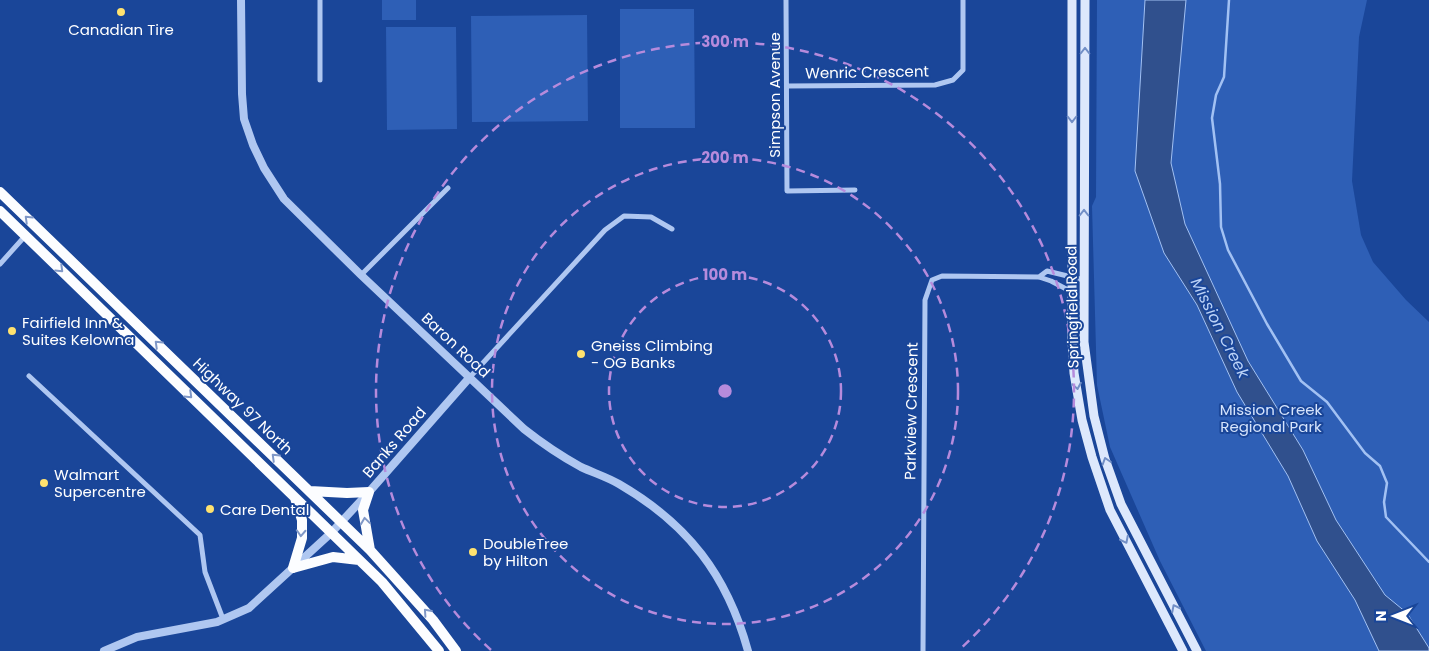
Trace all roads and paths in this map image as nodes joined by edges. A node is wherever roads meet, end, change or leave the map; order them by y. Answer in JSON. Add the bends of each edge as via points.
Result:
{"nodes":[{"id":1,"x":241,"y":0,"type":"edge"},
{"id":2,"x":320,"y":0,"type":"edge"},
{"id":3,"x":786,"y":0,"type":"edge"},
{"id":4,"x":963,"y":0,"type":"edge"},
{"id":5,"x":1072,"y":0,"type":"edge"},
{"id":6,"x":1085,"y":0,"type":"edge"},
{"id":7,"x":320,"y":80,"type":"dead end"},
{"id":8,"x":787,"y":86,"type":"junction"},
{"id":9,"x":448,"y":188,"type":"dead end"},
{"id":10,"x":855,"y":190,"type":"dead end"},
{"id":11,"x":0,"y":192,"type":"edge"},
{"id":12,"x":0,"y":211,"type":"edge"},
{"id":13,"x":672,"y":229,"type":"dead end"},
{"id":14,"x":26,"y":235,"type":"junction"},
{"id":15,"x":48,"y":238,"type":"junction"},
{"id":16,"x":0,"y":264,"type":"edge"},
{"id":17,"x":361,"y":276,"type":"junction"},
{"id":18,"x":1039,"y":276,"type":"junction"},
{"id":19,"x":1072,"y":276,"type":"junction"},
{"id":20,"x":1084,"y":280,"type":"junction"},
{"id":21,"x":1072,"y":292,"type":"junction"},
{"id":22,"x":29,"y":376,"type":"dead end"},
{"id":23,"x":470,"y":377,"type":"junction"},
{"id":24,"x":310,"y":491,"type":"junction"},
{"id":25,"x":369,"y":492,"type":"junction"},
{"id":26,"x":295,"y":497,"type":"junction"},
{"id":27,"x":341,"y":522,"type":"junction"},
{"id":28,"x":331,"y":533,"type":"junction"},
{"id":29,"x":370,"y":550,"type":"junction"},
{"id":30,"x":359,"y":560,"type":"junction"},
{"id":31,"x":292,"y":568,"type":"junction"},
{"id":32,"x":223,"y":619,"type":"junction"},
{"id":33,"x":1196,"y":648,"type":"edge"},
{"id":34,"x":104,"y":651,"type":"edge"},
{"id":35,"x":439,"y":651,"type":"edge"},
{"id":36,"x":456,"y":651,"type":"edge"},
{"id":37,"x":748,"y":651,"type":"edge"},
{"id":38,"x":923,"y":651,"type":"edge"},
{"id":39,"x":1184,"y":651,"type":"edge"}],
"edges":[{"from":1,"to":17,"type":"street","name":"Baron Road","via":[[244,119],[253,145],[284,199]]},
{"from":2,"to":7,"type":"street"},
{"from":3,"to":8,"type":"street","name":"Simpson Avenue"},
{"from":4,"to":8,"type":"street","name":"Wenric Crescent","via":[[963,70],[952,80],[935,85]]},
{"from":5,"to":19,"type":"main road","name":"Springfield Road","one_way":true},
{"from":20,"to":6,"type":"main road","name":"Springfield Road","one_way":true},
{"from":8,"to":10,"type":"street","name":"Simpson Avenue","via":[[787,191]]},
{"from":9,"to":17,"type":"street"},
{"from":15,"to":11,"type":"highway","name":"Highway 97 North","one_way":true},
{"from":12,"to":14,"type":"highway","name":"Highway 97 North"},
{"from":13,"to":23,"type":"street","name":"Banks Road","via":[[651,217],[624,216],[605,230]]},
{"from":14,"to":15,"type":"highway"},
{"from":14,"to":16,"type":"street"},
{"from":14,"to":26,"type":"highway","name":"Highway 97 North","one_way":true},
{"from":24,"to":15,"type":"highway","name":"Highway 97 North","one_way":true},
{"from":17,"to":23,"type":"street","name":"Baron Road"},
{"from":18,"to":19,"type":"street","name":"Parkview Crescent","via":[[1047,271]]},
{"from":18,"to":21,"type":"street","name":"Parkview Crescent"},
{"from":18,"to":38,"type":"street","name":"Parkview Crescent","via":[[942,276],[932,280],[925,300]]},
{"from":19,"to":20,"type":"street","name":"Parkview Crescent"},
{"from":19,"to":21,"type":"main road","name":"Springfield Road"},
{"from":33,"to":20,"type":"main road","name":"Springfield Road","one_way":true,"via":[[1122,504],[1105,460],[1087,373]]},
{"from":21,"to":39,"type":"main road","name":"Springfield Road","one_way":true,"via":[[1074,373],[1092,457],[1110,510]]},
{"from":22,"to":32,"type":"street","via":[[200,535],[205,572]]},
{"from":23,"to":25,"type":"street","name":"Banks Road"},
{"from":23,"to":37,"type":"street","name":"Baron Road","via":[[552,451],[618,483],[651,504],[679,528],[705,557],[726,592]]},
{"from":24,"to":25,"type":"highway"},
{"from":24,"to":27,"type":"highway","name":"Highway 97 North"},
{"from":25,"to":27,"type":"street","name":"Banks Road"},
{"from":29,"to":25,"type":"highway","one_way":true,"via":[[363,510]]},
{"from":26,"to":28,"type":"highway","name":"Highway 97 North"},
{"from":26,"to":31,"type":"highway","one_way":true,"via":[[302,520],[302,538]]},
{"from":27,"to":28,"type":"street","name":"Banks Road"},
{"from":27,"to":29,"type":"highway","name":"Highway 97 North"},
{"from":28,"to":30,"type":"highway","name":"Highway 97 North"},
{"from":28,"to":31,"type":"street","name":"Banks Road"},
{"from":36,"to":29,"type":"highway","name":"Highway 97 North","one_way":true,"via":[[433,620]]},
{"from":30,"to":31,"type":"highway","via":[[333,557]]},
{"from":30,"to":35,"type":"highway","name":"Highway 97 North","via":[[382,582]]},
{"from":31,"to":32,"type":"street","name":"Banks Road","via":[[249,608]]},
{"from":32,"to":34,"type":"street","name":"Banks Road","via":[[137,637]]},
{"from":33,"to":39,"type":"main road"}]}
